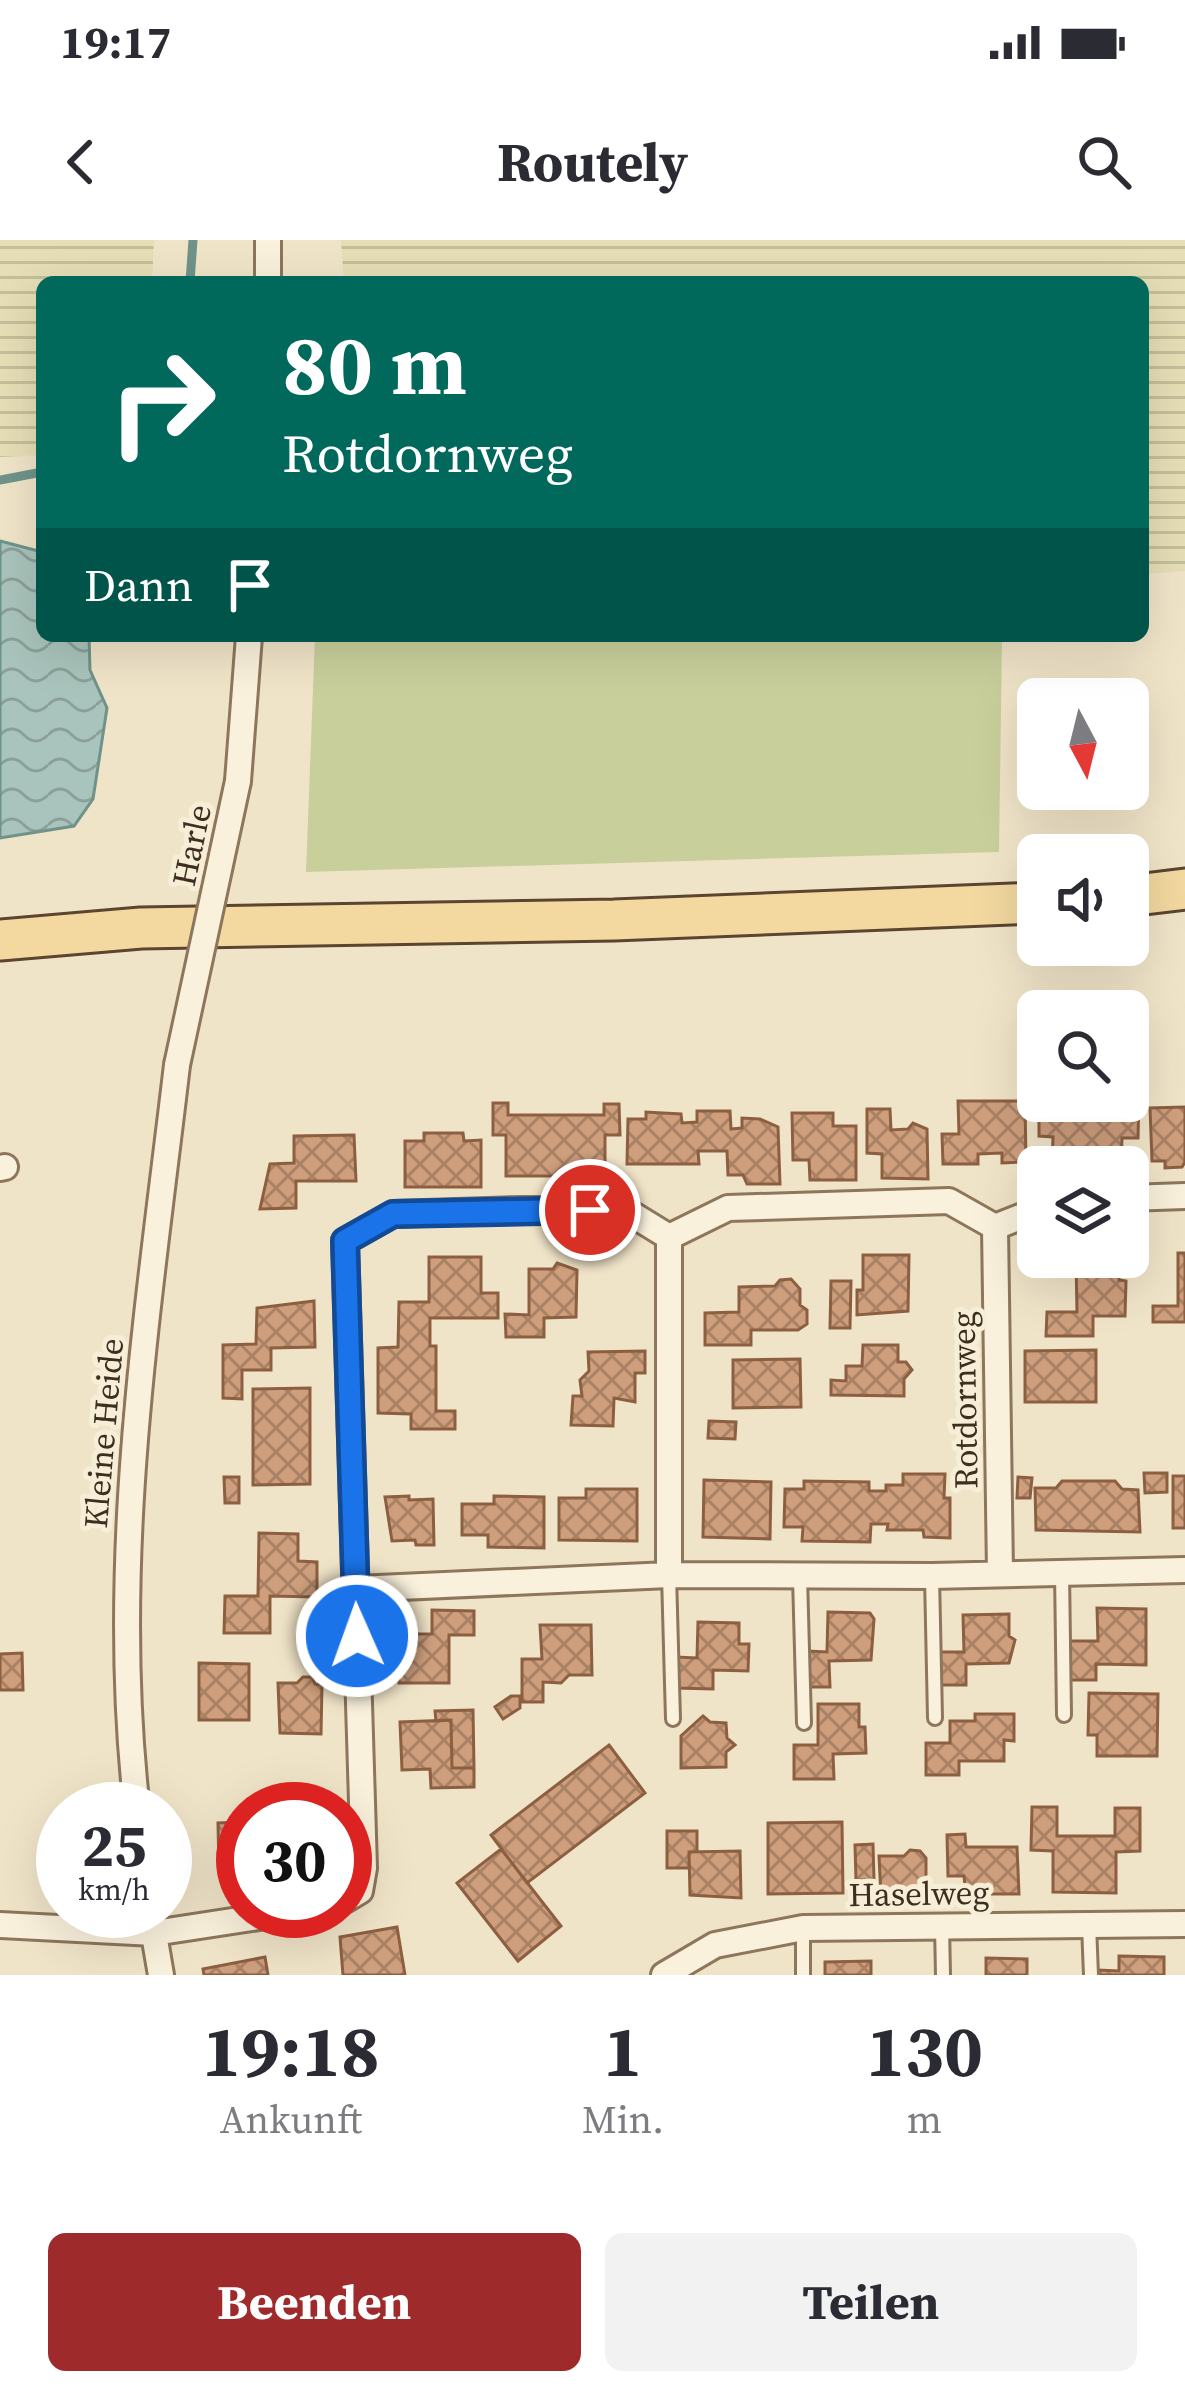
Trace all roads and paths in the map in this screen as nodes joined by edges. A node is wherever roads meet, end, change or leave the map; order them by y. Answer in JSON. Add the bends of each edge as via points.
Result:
{"nodes":[{"id":1,"x":268,"y":240,"type":"edge"},
{"id":2,"x":268,"y":276,"type":"edge"},
{"id":3,"x":249,"y":642,"type":"edge"},
{"id":4,"x":1185,"y":890,"type":"edge"},
{"id":5,"x":1149,"y":894,"type":"edge"},
{"id":6,"x":1017,"y":904,"type":"edge"},
{"id":7,"x":0,"y":940,"type":"edge"},
{"id":8,"x":178,"y":1065,"type":"joint"},
{"id":9,"x":1185,"y":1196,"type":"edge"},
{"id":10,"x":1149,"y":1197,"type":"edge"},
{"id":11,"x":1017,"y":1218,"type":"edge"},
{"id":12,"x":995,"y":1227,"type":"junction"},
{"id":13,"x":669,"y":1237,"type":"junction"},
{"id":14,"x":1185,"y":1570,"type":"edge"},
{"id":15,"x":1063,"y":1572,"type":"junction"},
{"id":16,"x":1000,"y":1573,"type":"junction"},
{"id":17,"x":669,"y":1576,"type":"junction"},
{"id":18,"x":932,"y":1576,"type":"junction"},
{"id":19,"x":800,"y":1577,"type":"junction"},
{"id":20,"x":356,"y":1589,"type":"junction"},
{"id":21,"x":1064,"y":1714,"type":"dead end"},
{"id":22,"x":935,"y":1718,"type":"dead end"},
{"id":23,"x":673,"y":1719,"type":"dead end"},
{"id":24,"x":804,"y":1723,"type":"dead end"},
{"id":25,"x":134,"y":1782,"type":"edge"},
{"id":26,"x":362,"y":1782,"type":"edge"},
{"id":27,"x":36,"y":1924,"type":"edge"},
{"id":28,"x":1185,"y":1924,"type":"edge"},
{"id":29,"x":0,"y":1925,"type":"edge"},
{"id":30,"x":1090,"y":1925,"type":"junction"},
{"id":31,"x":942,"y":1926,"type":"junction"},
{"id":32,"x":802,"y":1928,"type":"junction"},
{"id":33,"x":155,"y":1938,"type":"edge"},
{"id":34,"x":161,"y":1975,"type":"edge"},
{"id":35,"x":664,"y":1975,"type":"edge"},
{"id":36,"x":803,"y":1975,"type":"edge"},
{"id":37,"x":944,"y":1975,"type":"edge"},
{"id":38,"x":1091,"y":1975,"type":"edge"}],
"edges":[{"from":1,"to":2,"type":"street"},
{"from":3,"to":8,"type":"street","name":"Harle","bridge":true,"via":[[238,782]]},
{"from":4,"to":5,"type":"main road"},
{"from":6,"to":7,"type":"main road","via":[[141,928]]},
{"from":8,"to":25,"type":"street","name":"Kleine Heide","via":[[125,1563]]},
{"from":9,"to":10,"type":"street"},
{"from":11,"to":12,"type":"street"},
{"from":12,"to":13,"type":"street","via":[[949,1201],[835,1204],[728,1208]]},
{"from":12,"to":16,"type":"street","name":"Rotdornweg"},
{"from":13,"to":17,"type":"street"},
{"from":13,"to":20,"type":"street","via":[[625,1210],[520,1210],[393,1214],[345,1241]]},
{"from":14,"to":15,"type":"street"},
{"from":15,"to":16,"type":"street"},
{"from":15,"to":21,"type":"lane"},
{"from":16,"to":18,"type":"street"},
{"from":17,"to":19,"type":"street"},
{"from":17,"to":20,"type":"street"},
{"from":17,"to":23,"type":"lane"},
{"from":18,"to":19,"type":"street"},
{"from":18,"to":22,"type":"lane"},
{"from":19,"to":24,"type":"lane"},
{"from":20,"to":26,"type":"street"},
{"from":27,"to":29,"type":"street"},
{"from":28,"to":30,"type":"street","name":"Haselweg"},
{"from":30,"to":31,"type":"street","name":"Haselweg"},
{"from":30,"to":38,"type":"lane"},
{"from":31,"to":32,"type":"street","name":"Haselweg"},
{"from":31,"to":37,"type":"lane"},
{"from":32,"to":35,"type":"street","name":"Haselweg","via":[[715,1945]]},
{"from":32,"to":36,"type":"lane"},
{"from":33,"to":34,"type":"street"}]}
